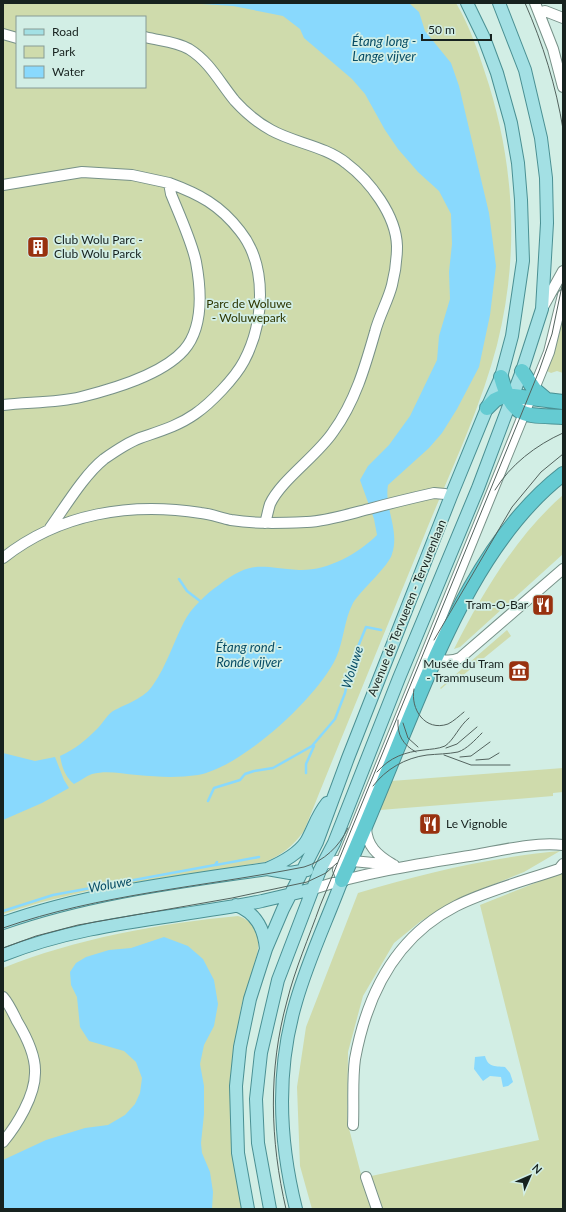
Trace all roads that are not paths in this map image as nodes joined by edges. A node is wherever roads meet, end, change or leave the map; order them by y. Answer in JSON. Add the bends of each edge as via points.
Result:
{"nodes":[{"id":1,"x":467,"y":3,"type":"edge"},
{"id":2,"x":499,"y":3,"type":"edge"},
{"id":3,"x":535,"y":3,"type":"edge"},
{"id":4,"x":540,"y":13,"type":"junction"},
{"id":5,"x":563,"y":18,"type":"edge"},
{"id":6,"x":3,"y":34,"type":"edge"},
{"id":7,"x":146,"y":37,"type":"edge"},
{"id":8,"x":16,"y":38,"type":"edge"},
{"id":9,"x":563,"y":87,"type":"edge"},
{"id":10,"x":169,"y":183,"type":"junction"},
{"id":11,"x":3,"y":185,"type":"edge"},
{"id":12,"x":563,"y":272,"type":"edge"},
{"id":13,"x":563,"y":294,"type":"edge"},
{"id":14,"x":542,"y":309,"type":"junction"},
{"id":15,"x":522,"y":371,"type":"junction"},
{"id":16,"x":502,"y":377,"type":"junction"},
{"id":17,"x":533,"y":394,"type":"junction"},
{"id":18,"x":510,"y":398,"type":"junction"},
{"id":19,"x":563,"y":402,"type":"edge"},
{"id":20,"x":3,"y":405,"type":"edge"},
{"id":21,"x":487,"y":408,"type":"junction"},
{"id":22,"x":525,"y":413,"type":"junction"},
{"id":23,"x":563,"y":417,"type":"edge"},
{"id":24,"x":563,"y":474,"type":"edge"},
{"id":25,"x":445,"y":494,"type":"dead end"},
{"id":26,"x":265,"y":523,"type":"junction"},
{"id":27,"x":50,"y":528,"type":"junction"},
{"id":28,"x":3,"y":558,"type":"edge"},
{"id":29,"x":563,"y":569,"type":"edge"},
{"id":30,"x":431,"y":656,"type":"junction"},
{"id":31,"x":382,"y":763,"type":"junction"},
{"id":32,"x":385,"y":778,"type":"junction"},
{"id":33,"x":334,"y":794,"type":"junction"},
{"id":34,"x":365,"y":826,"type":"junction"},
{"id":35,"x":563,"y":845,"type":"edge"},
{"id":36,"x":346,"y":861,"type":"junction"},
{"id":37,"x":323,"y":864,"type":"junction"},
{"id":38,"x":563,"y":864,"type":"edge"},
{"id":39,"x":394,"y":865,"type":"junction"},
{"id":40,"x":410,"y":866,"type":"junction"},
{"id":41,"x":267,"y":869,"type":"junction"},
{"id":42,"x":300,"y":873,"type":"junction"},
{"id":43,"x":342,"y":880,"type":"junction"},
{"id":44,"x":313,"y":889,"type":"junction"},
{"id":45,"x":290,"y":894,"type":"junction"},
{"id":46,"x":236,"y":905,"type":"junction"},
{"id":47,"x":3,"y":923,"type":"edge"},
{"id":48,"x":266,"y":949,"type":"junction"},
{"id":49,"x":3,"y":955,"type":"edge"},
{"id":50,"x":3,"y":997,"type":"edge"},
{"id":51,"x":353,"y":1125,"type":"dead end"},
{"id":52,"x":3,"y":1142,"type":"edge"},
{"id":53,"x":366,"y":1177,"type":"dead end"},
{"id":54,"x":248,"y":1209,"type":"edge"},
{"id":55,"x":270,"y":1209,"type":"edge"},
{"id":56,"x":296,"y":1209,"type":"edge"},
{"id":57,"x":377,"y":1209,"type":"edge"}],
"edges":[{"from":1,"to":16,"type":"main road","name":"Avenue de Tervueren - Tervurenlaan","via":[[484,38],[496,73],[511,123],[518,163],[523,261],[512,336]]},
{"from":2,"to":14,"type":"main road","name":"Avenue de Tervueren - Tervurenlaan","via":[[525,70],[541,138],[546,178],[547,223]]},
{"from":3,"to":4,"type":"street"},
{"from":4,"to":5,"type":"street","via":[[545,11]]},
{"from":4,"to":9,"type":"street"},
{"from":6,"to":8,"type":"street"},
{"from":7,"to":26,"type":"street","via":[[171,42],[190,50],[211,69],[235,102],[268,129],[285,138],[327,152],[345,162],[359,174],[381,202],[390,218],[397,244],[392,286],[348,408],[333,433],[313,457],[279,490],[270,504]]},
{"from":10,"to":11,"type":"street","via":[[132,175],[82,172]]},
{"from":10,"to":20,"type":"street","via":[[196,261],[200,286],[196,327],[185,349],[169,364],[140,378],[103,390],[80,397]]},
{"from":10,"to":27,"type":"street","via":[[195,192],[223,212],[241,232],[256,265],[259,279],[259,311],[254,333],[244,361],[222,389],[196,414],[172,428],[139,439],[104,460],[79,487]]},
{"from":12,"to":14,"type":"street","name":"Avenue de Tervueren - Tervurenlaan"},
{"from":13,"to":17,"type":"street","via":[[555,335]]},
{"from":14,"to":15,"type":"main road","name":"Avenue de Tervueren - Tervurenlaan"},
{"from":15,"to":17,"type":"highway"},
{"from":15,"to":18,"type":"main road","name":"Avenue de Tervueren - Tervurenlaan"},
{"from":16,"to":18,"type":"highway"},
{"from":16,"to":21,"type":"main road","name":"Avenue de Tervueren - Tervurenlaan"},
{"from":17,"to":18,"type":"highway"},
{"from":17,"to":19,"type":"highway","via":[[547,400]]},
{"from":17,"to":22,"type":"street"},
{"from":18,"to":21,"type":"highway","via":[[495,400]]},
{"from":18,"to":22,"type":"highway"},
{"from":18,"to":37,"type":"main road","name":"Avenue de Tervueren - Tervurenlaan","via":[[334,843]]},
{"from":21,"to":33,"type":"main road","name":"Avenue de Tervueren - Tervurenlaan"},
{"from":22,"to":23,"type":"highway"},
{"from":22,"to":30,"type":"street"},
{"from":24,"to":30,"type":"highway","via":[[518,518],[490,557],[442,644]]},
{"from":25,"to":26,"type":"street","via":[[434,494],[309,522]]},
{"from":26,"to":27,"type":"street","via":[[231,520],[201,513],[154,510],[86,515]]},
{"from":27,"to":28,"type":"street","via":[[29,539]]},
{"from":29,"to":30,"type":"street","via":[[460,658],[453,661]]},
{"from":30,"to":31,"type":"street"},
{"from":30,"to":32,"type":"highway"},
{"from":31,"to":32,"type":"street"},
{"from":31,"to":36,"type":"street"},
{"from":32,"to":34,"type":"highway"},
{"from":33,"to":41,"type":"main road","via":[[318,815],[306,842],[285,860]]},
{"from":33,"to":42,"type":"main road","name":"Avenue de Tervueren - Tervurenlaan","via":[[317,842]]},
{"from":34,"to":36,"type":"highway"},
{"from":34,"to":39,"type":"street","via":[[366,838],[374,851]]},
{"from":35,"to":40,"type":"street","via":[[535,845]]},
{"from":36,"to":37,"type":"street"},
{"from":36,"to":39,"type":"street"},
{"from":36,"to":43,"type":"highway"},
{"from":37,"to":42,"type":"main road"},
{"from":37,"to":44,"type":"main road","name":"Avenue de Tervueren - Tervurenlaan"},
{"from":38,"to":51,"type":"street","via":[[558,869],[456,905],[427,923],[411,937],[371,998],[355,1060]]},
{"from":39,"to":40,"type":"street"},
{"from":40,"to":43,"type":"street"},
{"from":41,"to":42,"type":"main road"},
{"from":41,"to":47,"type":"main road","via":[[122,892],[74,902]]},
{"from":42,"to":45,"type":"main road","name":"Avenue de Tervueren - Tervurenlaan"},
{"from":43,"to":44,"type":"street"},
{"from":43,"to":56,"type":"main road","via":[[300,987],[285,1053],[281,1120]]},
{"from":44,"to":45,"type":"main road"},
{"from":44,"to":55,"type":"main road","name":"Avenue de Tervueren - Tervurenlaan","via":[[278,980],[261,1053],[256,1099],[258,1143]]},
{"from":45,"to":46,"type":"main road"},
{"from":45,"to":48,"type":"main road","name":"Avenue de Tervueren - Tervurenlaan"},
{"from":46,"to":48,"type":"main road","via":[[251,913],[258,922],[265,935]]},
{"from":46,"to":49,"type":"main road","via":[[79,931],[27,945]]},
{"from":48,"to":54,"type":"main road","name":"Avenue de Tervueren - Tervurenlaan","via":[[248,1006],[236,1086],[238,1153]]},
{"from":50,"to":52,"type":"street","via":[[24,1032],[33,1057],[35,1073],[34,1084],[25,1106]]},
{"from":53,"to":57,"type":"street"}]}
